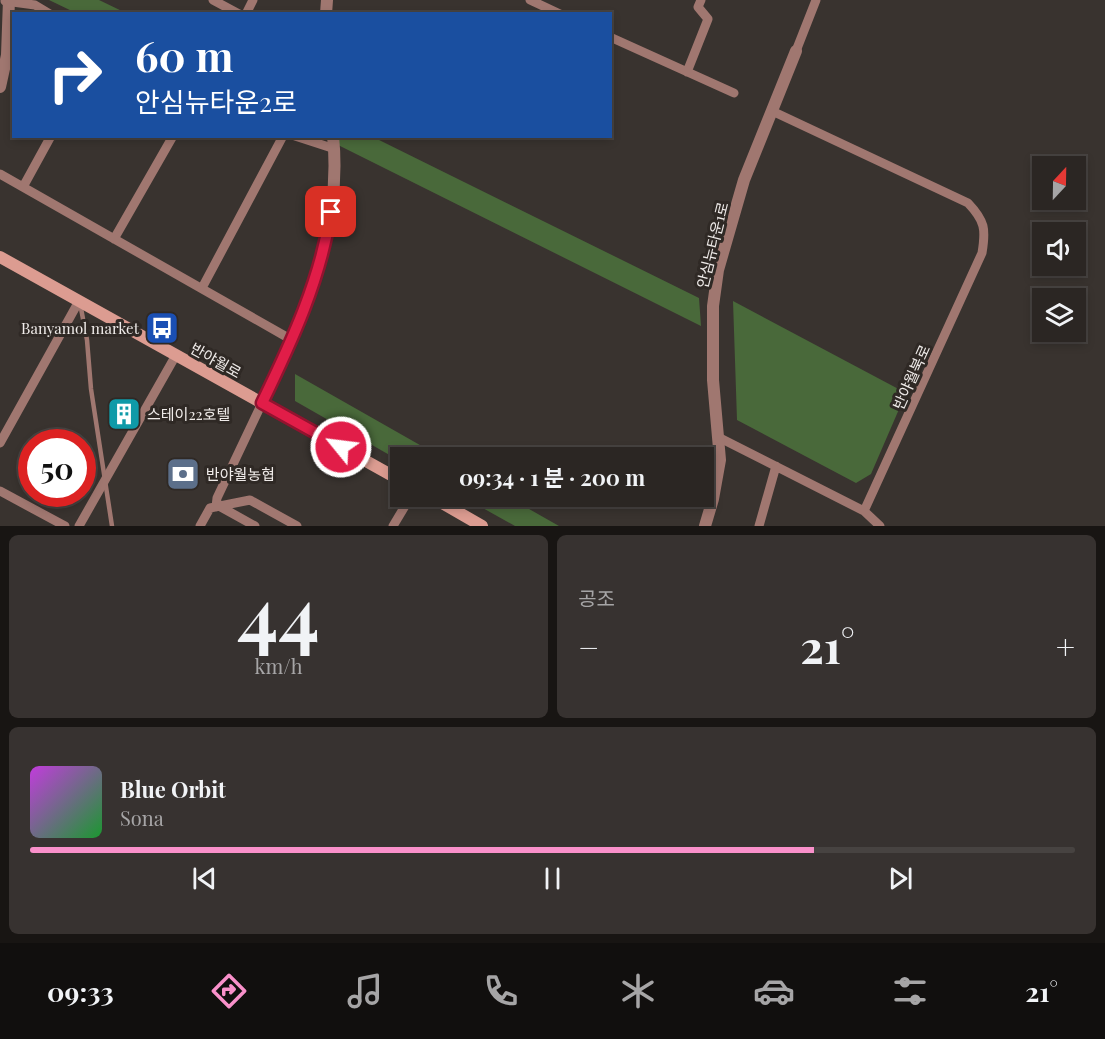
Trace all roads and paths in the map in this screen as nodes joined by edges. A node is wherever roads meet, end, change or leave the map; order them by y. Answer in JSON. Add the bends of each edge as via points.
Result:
{"nodes":[{"id":1,"x":213,"y":0,"type":"edge"},
{"id":2,"x":530,"y":0,"type":"edge"},
{"id":3,"x":701,"y":0,"type":"edge"},
{"id":4,"x":816,"y":0,"type":"edge"},
{"id":5,"x":7,"y":1,"type":"edge"},
{"id":6,"x":47,"y":12,"type":"edge"},
{"id":7,"x":235,"y":12,"type":"edge"},
{"id":8,"x":556,"y":12,"type":"edge"},
{"id":9,"x":612,"y":38,"type":"edge"},
{"id":10,"x":796,"y":51,"type":"joint"},
{"id":11,"x":687,"y":72,"type":"junction"},
{"id":12,"x":0,"y":87,"type":"edge"},
{"id":13,"x":734,"y":93,"type":"dead end"},
{"id":14,"x":772,"y":111,"type":"junction"},
{"id":15,"x":50,"y":138,"type":"edge"},
{"id":16,"x":172,"y":138,"type":"edge"},
{"id":17,"x":282,"y":138,"type":"edge"},
{"id":18,"x":306,"y":138,"type":"edge"},
{"id":19,"x":334,"y":143,"type":"edge"},
{"id":20,"x":0,"y":174,"type":"edge"},
{"id":21,"x":23,"y":187,"type":"junction"},
{"id":22,"x":114,"y":239,"type":"junction"},
{"id":23,"x":0,"y":257,"type":"edge"},
{"id":24,"x":202,"y":288,"type":"junction"},
{"id":25,"x":80,"y":301,"type":"junction"},
{"id":26,"x":292,"y":340,"type":"junction"},
{"id":27,"x":176,"y":355,"type":"junction"},
{"id":28,"x":262,"y":403,"type":"junction"},
{"id":29,"x":720,"y":438,"type":"junction"},
{"id":30,"x":0,"y":443,"type":"edge"},
{"id":31,"x":776,"y":466,"type":"junction"},
{"id":32,"x":390,"y":474,"type":"edge"},
{"id":33,"x":104,"y":482,"type":"junction"},
{"id":34,"x":0,"y":491,"type":"edge"},
{"id":35,"x":215,"y":507,"type":"junction"},
{"id":36,"x":404,"y":507,"type":"edge"},
{"id":37,"x":449,"y":507,"type":"edge"},
{"id":38,"x":864,"y":511,"type":"junction"},
{"id":39,"x":64,"y":526,"type":"edge"},
{"id":40,"x":79,"y":526,"type":"edge"},
{"id":41,"x":112,"y":526,"type":"edge"},
{"id":42,"x":200,"y":526,"type":"edge"},
{"id":43,"x":255,"y":526,"type":"edge"},
{"id":44,"x":297,"y":526,"type":"edge"},
{"id":45,"x":393,"y":526,"type":"edge"},
{"id":46,"x":482,"y":526,"type":"edge"},
{"id":47,"x":705,"y":526,"type":"edge"},
{"id":48,"x":759,"y":526,"type":"edge"},
{"id":49,"x":880,"y":526,"type":"edge"}],
"edges":[{"from":1,"to":7,"type":"street"},
{"from":2,"to":8,"type":"street"},
{"from":3,"to":11,"type":"street","via":[[698,7],[708,19]]},
{"from":4,"to":10,"type":"street"},
{"from":5,"to":6,"type":"street","via":[[35,5]]},
{"from":5,"to":12,"type":"street","via":[[7,55]]},
{"from":9,"to":11,"type":"street"},
{"from":10,"to":14,"type":"street","name":"안심뉴타운1로"},
{"from":11,"to":13,"type":"street"},
{"from":14,"to":29,"type":"street","name":"안심뉴타운1로","via":[[744,180],[718,270],[713,306],[713,380]]},
{"from":14,"to":38,"type":"street","name":"반야월북로","via":[[968,203],[981,217],[985,235],[982,253]]},
{"from":15,"to":21,"type":"street"},
{"from":16,"to":22,"type":"street"},
{"from":17,"to":24,"type":"street"},
{"from":18,"to":19,"type":"street"},
{"from":19,"to":26,"type":"street","via":[[331,212],[324,254]]},
{"from":20,"to":21,"type":"street"},
{"from":21,"to":22,"type":"street"},
{"from":22,"to":24,"type":"street"},
{"from":23,"to":25,"type":"main road","name":"반야월로"},
{"from":24,"to":26,"type":"street"},
{"from":25,"to":27,"type":"main road","name":"반야월로"},
{"from":25,"to":30,"type":"street"},
{"from":25,"to":33,"type":"lane"},
{"from":26,"to":28,"type":"street"},
{"from":27,"to":28,"type":"main road","name":"반야월로"},
{"from":27,"to":33,"type":"street"},
{"from":28,"to":32,"type":"main road","name":"반야월로"},
{"from":28,"to":35,"type":"street"},
{"from":29,"to":31,"type":"street"},
{"from":29,"to":47,"type":"street","name":"안심뉴타운1로","via":[[720,460]]},
{"from":31,"to":38,"type":"street"},
{"from":31,"to":48,"type":"street"},
{"from":33,"to":40,"type":"street"},
{"from":33,"to":41,"type":"lane"},
{"from":34,"to":39,"type":"street"},
{"from":35,"to":42,"type":"street"},
{"from":35,"to":43,"type":"street"},
{"from":35,"to":44,"type":"street","via":[[250,500]]},
{"from":36,"to":45,"type":"street"},
{"from":37,"to":46,"type":"main road"},
{"from":38,"to":49,"type":"street"}]}
